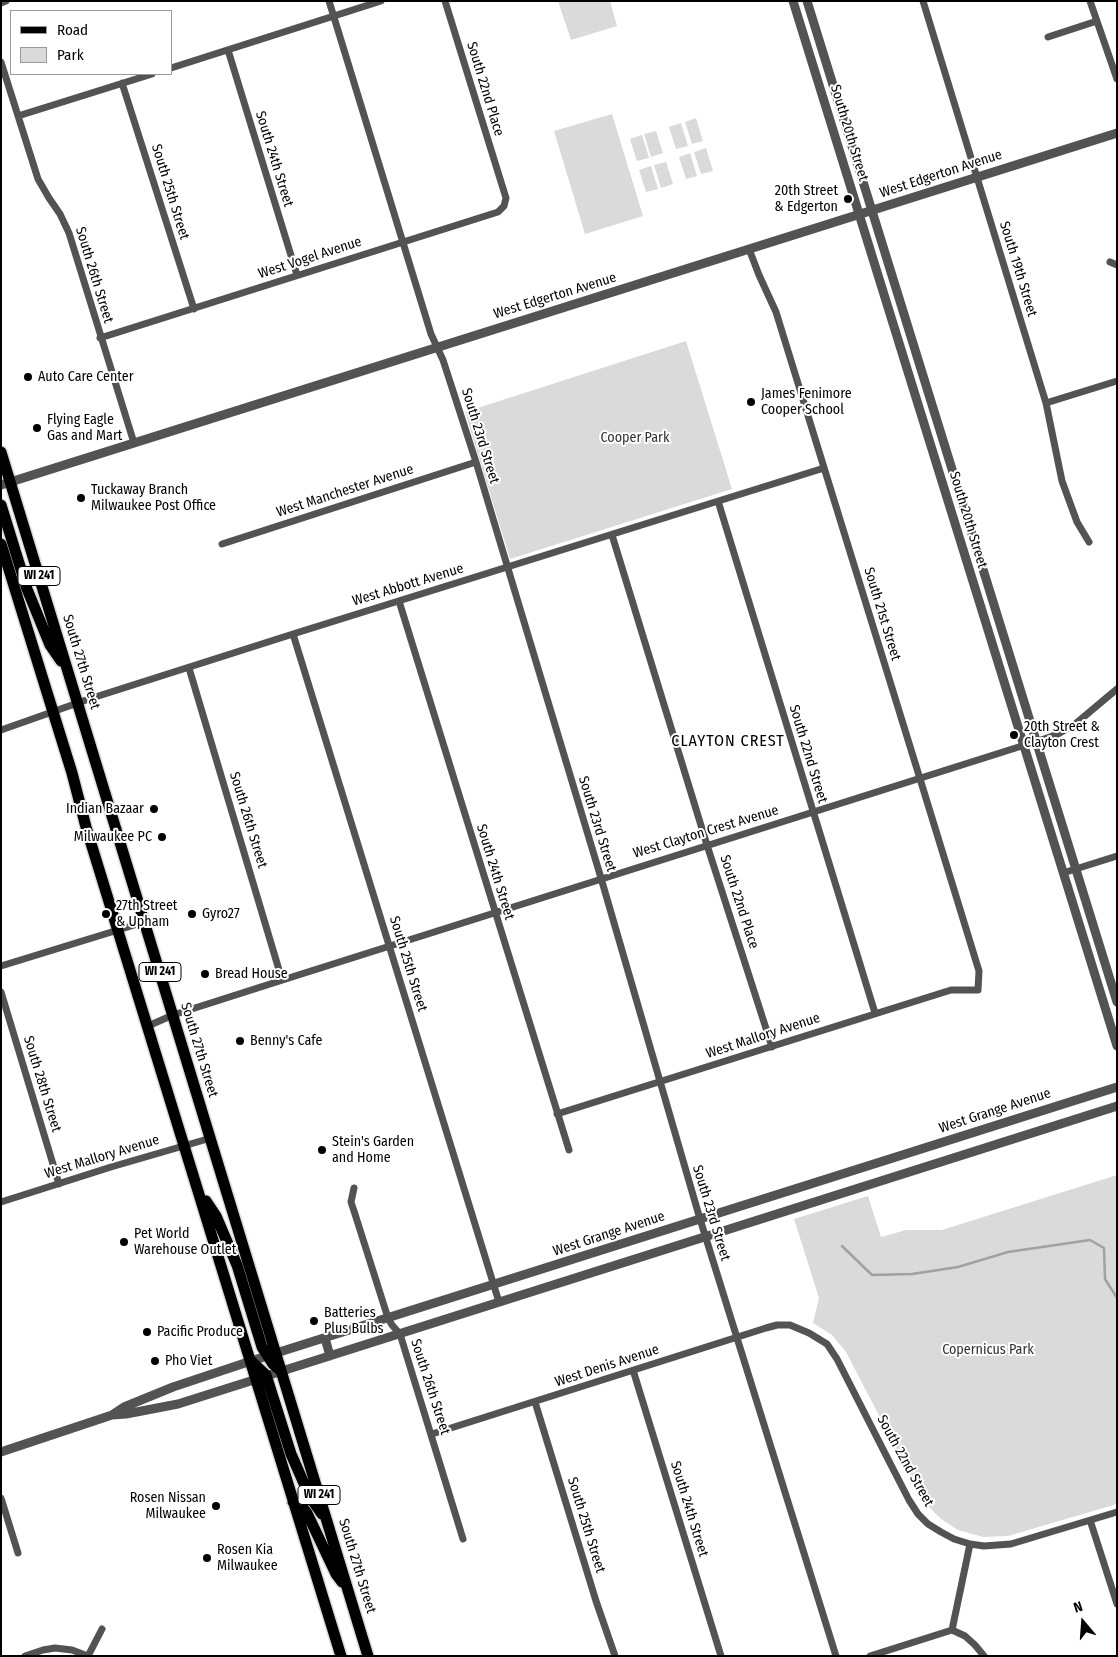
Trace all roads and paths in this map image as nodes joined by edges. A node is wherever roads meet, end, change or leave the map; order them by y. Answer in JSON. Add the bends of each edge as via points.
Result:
{"nodes":[{"id":1,"x":6,"y":1,"type":"edge"},
{"id":2,"x":329,"y":1,"type":"edge"},
{"id":3,"x":381,"y":1,"type":"edge"},
{"id":4,"x":445,"y":1,"type":"edge"},
{"id":5,"x":794,"y":1,"type":"edge"},
{"id":6,"x":807,"y":1,"type":"edge"},
{"id":7,"x":922,"y":1,"type":"edge"},
{"id":8,"x":1090,"y":1,"type":"edge"},
{"id":9,"x":1,"y":3,"type":"edge"},
{"id":10,"x":333,"y":16,"type":"junction"},
{"id":11,"x":1097,"y":22,"type":"junction"},
{"id":12,"x":1048,"y":37,"type":"dead end"},
{"id":13,"x":228,"y":50,"type":"junction"},
{"id":14,"x":1,"y":62,"type":"edge"},
{"id":15,"x":172,"y":68,"type":"edge"},
{"id":16,"x":149,"y":75,"type":"edge"},
{"id":17,"x":1117,"y":79,"type":"edge"},
{"id":18,"x":122,"y":83,"type":"junction"},
{"id":19,"x":18,"y":116,"type":"junction"},
{"id":20,"x":1117,"y":133,"type":"edge"},
{"id":21,"x":977,"y":177,"type":"junction"},
{"id":22,"x":502,"y":185,"type":"joint"},
{"id":23,"x":872,"y":210,"type":"junction"},
{"id":24,"x":860,"y":214,"type":"junction"},
{"id":25,"x":402,"y":242,"type":"junction"},
{"id":26,"x":750,"y":249,"type":"junction"},
{"id":27,"x":298,"y":275,"type":"junction"},
{"id":28,"x":194,"y":309,"type":"junction"},
{"id":29,"x":100,"y":338,"type":"junction"},
{"id":30,"x":436,"y":348,"type":"junction"},
{"id":31,"x":1117,"y":380,"type":"edge"},
{"id":32,"x":1046,"y":403,"type":"junction"},
{"id":33,"x":134,"y":443,"type":"junction"},
{"id":34,"x":1,"y":452,"type":"edge"},
{"id":35,"x":476,"y":462,"type":"junction"},
{"id":36,"x":824,"y":468,"type":"junction"},
{"id":37,"x":4,"y":481,"type":"edge"},
{"id":38,"x":718,"y":501,"type":"junction"},
{"id":39,"x":1,"y":505,"type":"edge"},
{"id":40,"x":612,"y":535,"type":"junction"},
{"id":41,"x":1089,"y":542,"type":"dead end"},
{"id":42,"x":1,"y":544,"type":"edge"},
{"id":43,"x":222,"y":544,"type":"dead end"},
{"id":44,"x":507,"y":568,"type":"junction"},
{"id":45,"x":399,"y":601,"type":"junction"},
{"id":46,"x":293,"y":634,"type":"junction"},
{"id":47,"x":189,"y":668,"type":"junction"},
{"id":48,"x":67,"y":670,"type":"junction"},
{"id":49,"x":1117,"y":689,"type":"edge"},
{"id":50,"x":78,"y":703,"type":"junction"},
{"id":51,"x":53,"y":712,"type":"junction"},
{"id":52,"x":1,"y":730,"type":"edge"},
{"id":53,"x":1036,"y":741,"type":"junction"},
{"id":54,"x":1024,"y":745,"type":"junction"},
{"id":55,"x":920,"y":777,"type":"junction"},
{"id":56,"x":813,"y":812,"type":"junction"},
{"id":57,"x":707,"y":845,"type":"junction"},
{"id":58,"x":1117,"y":856,"type":"edge"},
{"id":59,"x":1076,"y":869,"type":"junction"},
{"id":60,"x":1063,"y":873,"type":"junction"},
{"id":61,"x":601,"y":878,"type":"junction"},
{"id":62,"x":494,"y":913,"type":"junction"},
{"id":63,"x":144,"y":922,"type":"junction"},
{"id":64,"x":118,"y":930,"type":"junction"},
{"id":65,"x":390,"y":946,"type":"junction"},
{"id":66,"x":1,"y":966,"type":"edge"},
{"id":67,"x":282,"y":980,"type":"junction"},
{"id":68,"x":978,"y":990,"type":"joint"},
{"id":69,"x":1,"y":992,"type":"edge"},
{"id":70,"x":1117,"y":1002,"type":"edge"},
{"id":71,"x":875,"y":1013,"type":"junction"},
{"id":72,"x":173,"y":1015,"type":"junction"},
{"id":73,"x":148,"y":1026,"type":"junction"},
{"id":74,"x":1117,"y":1046,"type":"edge"},
{"id":75,"x":772,"y":1047,"type":"junction"},
{"id":76,"x":660,"y":1082,"type":"junction"},
{"id":77,"x":1117,"y":1087,"type":"edge"},
{"id":78,"x":1083,"y":1098,"type":"junction"},
{"id":79,"x":1117,"y":1106,"type":"edge"},
{"id":80,"x":557,"y":1114,"type":"junction"},
{"id":81,"x":1088,"y":1115,"type":"junction"},
{"id":82,"x":211,"y":1138,"type":"junction"},
{"id":83,"x":185,"y":1146,"type":"junction"},
{"id":84,"x":569,"y":1150,"type":"dead end"},
{"id":85,"x":916,"y":1150,"type":"junction"},
{"id":86,"x":922,"y":1168,"type":"junction"},
{"id":87,"x":59,"y":1184,"type":"junction"},
{"id":88,"x":354,"y":1188,"type":"dead end"},
{"id":89,"x":199,"y":1193,"type":"junction"},
{"id":90,"x":1,"y":1202,"type":"edge"},
{"id":91,"x":745,"y":1205,"type":"junction"},
{"id":92,"x":700,"y":1219,"type":"junction"},
{"id":93,"x":750,"y":1222,"type":"junction"},
{"id":94,"x":650,"y":1235,"type":"junction"},
{"id":95,"x":705,"y":1236,"type":"junction"},
{"id":96,"x":655,"y":1252,"type":"junction"},
{"id":97,"x":494,"y":1284,"type":"junction"},
{"id":98,"x":499,"y":1302,"type":"junction"},
{"id":99,"x":388,"y":1318,"type":"junction"},
{"id":100,"x":790,"y":1325,"type":"joint"},
{"id":101,"x":400,"y":1334,"type":"junction"},
{"id":102,"x":325,"y":1338,"type":"junction"},
{"id":103,"x":736,"y":1338,"type":"junction"},
{"id":104,"x":272,"y":1355,"type":"junction"},
{"id":105,"x":330,"y":1356,"type":"junction"},
{"id":106,"x":251,"y":1361,"type":"junction"},
{"id":107,"x":633,"y":1370,"type":"junction"},
{"id":108,"x":282,"y":1371,"type":"junction"},
{"id":109,"x":261,"y":1377,"type":"junction"},
{"id":110,"x":173,"y":1387,"type":"junction"},
{"id":111,"x":535,"y":1402,"type":"junction"},
{"id":112,"x":178,"y":1404,"type":"junction"},
{"id":113,"x":112,"y":1415,"type":"junction"},
{"id":114,"x":432,"y":1434,"type":"junction"},
{"id":115,"x":1,"y":1452,"type":"edge"},
{"id":116,"x":1,"y":1498,"type":"edge"},
{"id":117,"x":293,"y":1502,"type":"junction"},
{"id":118,"x":1117,"y":1512,"type":"edge"},
{"id":119,"x":1090,"y":1520,"type":"junction"},
{"id":120,"x":327,"y":1521,"type":"junction"},
{"id":121,"x":463,"y":1539,"type":"dead end"},
{"id":122,"x":970,"y":1544,"type":"junction"},
{"id":123,"x":18,"y":1553,"type":"dead end"},
{"id":124,"x":348,"y":1590,"type":"junction"},
{"id":125,"x":1117,"y":1604,"type":"edge"},
{"id":126,"x":102,"y":1629,"type":"dead end"},
{"id":127,"x":952,"y":1630,"type":"junction"},
{"id":128,"x":25,"y":1656,"type":"edge"},
{"id":129,"x":343,"y":1656,"type":"edge"},
{"id":130,"x":368,"y":1656,"type":"edge"},
{"id":131,"x":615,"y":1656,"type":"edge"},
{"id":132,"x":721,"y":1656,"type":"edge"},
{"id":133,"x":836,"y":1656,"type":"edge"},
{"id":134,"x":870,"y":1656,"type":"edge"},
{"id":135,"x":984,"y":1656,"type":"edge"}],
"edges":[{"from":1,"to":9,"type":"street"},
{"from":2,"to":10,"type":"street","name":"South 23rd Street"},
{"from":3,"to":10,"type":"street"},
{"from":4,"to":22,"type":"street","name":"South 22nd Place"},
{"from":5,"to":24,"type":"street","name":"South 20th Street"},
{"from":6,"to":23,"type":"street","name":"South 20th Street"},
{"from":7,"to":21,"type":"street","name":"South 19th Street"},
{"from":8,"to":11,"type":"street"},
{"from":10,"to":13,"type":"street"},
{"from":10,"to":25,"type":"street","name":"South 23rd Street"},
{"from":11,"to":12,"type":"street"},
{"from":11,"to":17,"type":"street"},
{"from":13,"to":15,"type":"street"},
{"from":13,"to":27,"type":"street","name":"South 24th Street"},
{"from":14,"to":19,"type":"street","name":"South 26th Street"},
{"from":16,"to":18,"type":"street"},
{"from":18,"to":19,"type":"street"},
{"from":18,"to":28,"type":"street","name":"South 25th Street"},
{"from":19,"to":29,"type":"street","name":"South 26th Street","via":[[38,179],[69,233]]},
{"from":20,"to":21,"type":"street","name":"West Edgerton Avenue"},
{"from":21,"to":23,"type":"street","name":"West Edgerton Avenue"},
{"from":21,"to":32,"type":"street","name":"South 19th Street"},
{"from":22,"to":25,"type":"street","name":"West Vogel Avenue","via":[[506,198],[498,212]]},
{"from":23,"to":24,"type":"street","name":"West Edgerton Avenue"},
{"from":23,"to":53,"type":"street","name":"South 20th Street"},
{"from":24,"to":26,"type":"street","name":"West Edgerton Avenue"},
{"from":24,"to":54,"type":"street","name":"South 20th Street"},
{"from":25,"to":27,"type":"street","name":"West Vogel Avenue"},
{"from":25,"to":30,"type":"street","name":"South 23rd Street"},
{"from":26,"to":30,"type":"street","name":"West Edgerton Avenue"},
{"from":26,"to":36,"type":"street","name":"South 21st Street","via":[[776,312]]},
{"from":27,"to":28,"type":"street","name":"West Vogel Avenue"},
{"from":28,"to":29,"type":"street","name":"West Vogel Avenue"},
{"from":29,"to":33,"type":"street","name":"South 26th Street"},
{"from":30,"to":33,"type":"street","name":"West Edgerton Avenue"},
{"from":30,"to":35,"type":"street","name":"South 23rd Street","via":[[443,360]]},
{"from":31,"to":32,"type":"street"},
{"from":32,"to":41,"type":"street","name":"South 19th Street","via":[[1062,481],[1077,522]]},
{"from":33,"to":37,"type":"street","name":"West Edgerton Avenue"},
{"from":34,"to":37,"type":"main road","name":"South 27th Street","number":"WI 241"},
{"from":35,"to":43,"type":"street","name":"West Manchester Avenue"},
{"from":35,"to":44,"type":"street","name":"South 23rd Street"},
{"from":36,"to":38,"type":"street","name":"West Abbott Avenue"},
{"from":36,"to":55,"type":"street","name":"South 21st Street"},
{"from":37,"to":48,"type":"main road","name":"South 27th Street","number":"WI 241"},
{"from":38,"to":40,"type":"street","name":"West Abbott Avenue"},
{"from":38,"to":56,"type":"street","name":"South 22nd Street"},
{"from":39,"to":48,"type":"main road","via":[[27,589],[50,646]]},
{"from":40,"to":44,"type":"street","name":"West Abbott Avenue"},
{"from":40,"to":57,"type":"street","name":"South 22nd Place"},
{"from":42,"to":51,"type":"main road","number":"WI 241"},
{"from":44,"to":45,"type":"street","name":"West Abbott Avenue"},
{"from":44,"to":61,"type":"street","name":"South 23rd Street"},
{"from":45,"to":46,"type":"street","name":"West Abbott Avenue"},
{"from":45,"to":62,"type":"street","name":"South 24th Street"},
{"from":46,"to":47,"type":"street","name":"West Abbott Avenue"},
{"from":46,"to":65,"type":"street","name":"South 25th Street"},
{"from":47,"to":50,"type":"street","name":"West Abbott Avenue"},
{"from":47,"to":67,"type":"street","name":"South 26th Street"},
{"from":48,"to":50,"type":"main road","name":"South 27th Street","number":"WI 241"},
{"from":49,"to":53,"type":"street","name":"West Clayton Crest Avenue","via":[[1074,725]]},
{"from":50,"to":51,"type":"street","name":"West Abbott Avenue"},
{"from":50,"to":63,"type":"main road","name":"South 27th Street","number":"WI 241"},
{"from":51,"to":52,"type":"street","name":"West Abbott Avenue"},
{"from":51,"to":64,"type":"main road","number":"WI 241"},
{"from":53,"to":54,"type":"street","name":"West Clayton Crest Avenue"},
{"from":53,"to":59,"type":"street","name":"South 20th Street"},
{"from":54,"to":55,"type":"street","name":"West Clayton Crest Avenue"},
{"from":54,"to":60,"type":"street","name":"South 20th Street"},
{"from":55,"to":56,"type":"street","name":"West Clayton Crest Avenue"},
{"from":55,"to":68,"type":"street","name":"South 21st Street","via":[[979,972]]},
{"from":56,"to":57,"type":"street","name":"West Clayton Crest Avenue"},
{"from":56,"to":71,"type":"street","name":"South 22nd Street"},
{"from":57,"to":61,"type":"street","name":"West Clayton Crest Avenue"},
{"from":57,"to":75,"type":"street","name":"South 22nd Place"},
{"from":58,"to":59,"type":"street"},
{"from":59,"to":60,"type":"street"},
{"from":59,"to":70,"type":"street","name":"South 20th Street"},
{"from":60,"to":74,"type":"street","name":"South 20th Street"},
{"from":61,"to":62,"type":"street","name":"West Clayton Crest Avenue"},
{"from":61,"to":76,"type":"street","name":"South 23rd Street"},
{"from":62,"to":65,"type":"street","name":"West Clayton Crest Avenue"},
{"from":62,"to":80,"type":"street","name":"South 24th Street"},
{"from":63,"to":64,"type":"street"},
{"from":63,"to":72,"type":"main road","name":"South 27th Street","number":"WI 241"},
{"from":64,"to":66,"type":"street"},
{"from":64,"to":73,"type":"main road","number":"WI 241"},
{"from":65,"to":67,"type":"street","name":"West Clayton Crest Avenue"},
{"from":65,"to":97,"type":"street","name":"South 25th Street"},
{"from":67,"to":72,"type":"street","name":"West Clayton Crest Avenue"},
{"from":68,"to":71,"type":"street","name":"West Mallory Avenue","via":[[951,990]]},
{"from":69,"to":87,"type":"street","name":"South 28th Street"},
{"from":71,"to":75,"type":"street","name":"West Mallory Avenue"},
{"from":72,"to":73,"type":"street","name":"West Clayton Crest Avenue"},
{"from":72,"to":82,"type":"main road","name":"South 27th Street","number":"WI 241"},
{"from":73,"to":83,"type":"main road","number":"WI 241"},
{"from":75,"to":76,"type":"street","name":"West Mallory Avenue"},
{"from":76,"to":80,"type":"street","name":"West Mallory Avenue"},
{"from":76,"to":92,"type":"street","name":"South 23rd Street"},
{"from":77,"to":78,"type":"street","name":"West Grange Avenue"},
{"from":78,"to":81,"type":"street"},
{"from":78,"to":85,"type":"street","name":"West Grange Avenue"},
{"from":79,"to":81,"type":"street","name":"West Grange Avenue"},
{"from":80,"to":84,"type":"street","name":"South 24th Street"},
{"from":81,"to":86,"type":"street","name":"West Grange Avenue"},
{"from":82,"to":83,"type":"street","name":"West Mallory Avenue"},
{"from":82,"to":104,"type":"main road","name":"South 27th Street","number":"WI 241"},
{"from":83,"to":87,"type":"street","name":"West Mallory Avenue"},
{"from":83,"to":89,"type":"main road","number":"WI 241"},
{"from":85,"to":86,"type":"street"},
{"from":85,"to":91,"type":"street","name":"West Grange Avenue"},
{"from":86,"to":93,"type":"street","name":"West Grange Avenue"},
{"from":87,"to":90,"type":"street","name":"West Mallory Avenue"},
{"from":88,"to":99,"type":"street","name":"South 26th Street","via":[[351,1202]]},
{"from":89,"to":104,"type":"main road","via":[[216,1216],[237,1265],[262,1347]]},
{"from":89,"to":106,"type":"main road","number":"WI 241"},
{"from":91,"to":92,"type":"street","name":"West Grange Avenue"},
{"from":91,"to":93,"type":"street"},
{"from":92,"to":94,"type":"street","name":"West Grange Avenue"},
{"from":92,"to":95,"type":"street","name":"South 23rd Street"},
{"from":93,"to":95,"type":"street","name":"West Grange Avenue"},
{"from":94,"to":96,"type":"street"},
{"from":94,"to":97,"type":"street","name":"West Grange Avenue"},
{"from":95,"to":96,"type":"street","name":"West Grange Avenue"},
{"from":95,"to":103,"type":"street","name":"South 23rd Street"},
{"from":96,"to":98,"type":"street","name":"West Grange Avenue"},
{"from":97,"to":98,"type":"street","name":"South 25th Street"},
{"from":97,"to":99,"type":"street","name":"West Grange Avenue"},
{"from":98,"to":101,"type":"street","name":"West Grange Avenue"},
{"from":99,"to":101,"type":"street","name":"South 26th Street"},
{"from":99,"to":102,"type":"street","name":"West Grange Avenue"},
{"from":100,"to":103,"type":"street","name":"West Denis Avenue","via":[[777,1325]]},
{"from":100,"to":122,"type":"street","name":"South 22nd Street","via":[[827,1344],[918,1514],[941,1532]]},
{"from":101,"to":105,"type":"street","name":"West Grange Avenue"},
{"from":101,"to":114,"type":"street","name":"South 26th Street"},
{"from":102,"to":104,"type":"street","name":"West Grange Avenue"},
{"from":102,"to":105,"type":"street"},
{"from":103,"to":107,"type":"street","name":"West Denis Avenue"},
{"from":103,"to":133,"type":"street","name":"South 23rd Street"},
{"from":104,"to":106,"type":"street","name":"West Grange Avenue"},
{"from":104,"to":108,"type":"main road","name":"South 27th Street","number":"WI 241"},
{"from":105,"to":108,"type":"street","name":"West Grange Avenue"},
{"from":106,"to":109,"type":"main road"},
{"from":106,"to":110,"type":"street","name":"West Grange Avenue"},
{"from":107,"to":111,"type":"street","name":"West Denis Avenue"},
{"from":107,"to":132,"type":"street","name":"South 24th Street"},
{"from":108,"to":109,"type":"street","name":"West Grange Avenue"},
{"from":108,"to":120,"type":"main road","name":"South 27th Street","number":"WI 241"},
{"from":109,"to":112,"type":"street","name":"West Grange Avenue"},
{"from":109,"to":117,"type":"main road","number":"WI 241"},
{"from":109,"to":120,"type":"main road","via":[[310,1497]]},
{"from":110,"to":112,"type":"street"},
{"from":110,"to":113,"type":"street","name":"West Grange Avenue"},
{"from":111,"to":114,"type":"street","name":"West Denis Avenue"},
{"from":111,"to":131,"type":"street","name":"South 25th Street"},
{"from":112,"to":113,"type":"street","name":"West Grange Avenue"},
{"from":113,"to":115,"type":"street","name":"West Grange Avenue"},
{"from":114,"to":121,"type":"street","name":"South 26th Street"},
{"from":116,"to":123,"type":"street"},
{"from":117,"to":124,"type":"main road","via":[[301,1505],[307,1513],[336,1574]]},
{"from":117,"to":129,"type":"main road","number":"WI 241"},
{"from":118,"to":119,"type":"street","name":"South 22nd Street"},
{"from":119,"to":122,"type":"street","name":"South 22nd Street","via":[[1011,1544]]},
{"from":119,"to":125,"type":"street"},
{"from":120,"to":124,"type":"main road","name":"South 27th Street","number":"WI 241"},
{"from":122,"to":127,"type":"street"},
{"from":124,"to":130,"type":"main road","name":"South 27th Street","number":"WI 241"},
{"from":126,"to":128,"type":"street","via":[[88,1656],[55,1648]]},
{"from":127,"to":134,"type":"street"},
{"from":127,"to":135,"type":"street","via":[[965,1636]]}]}
